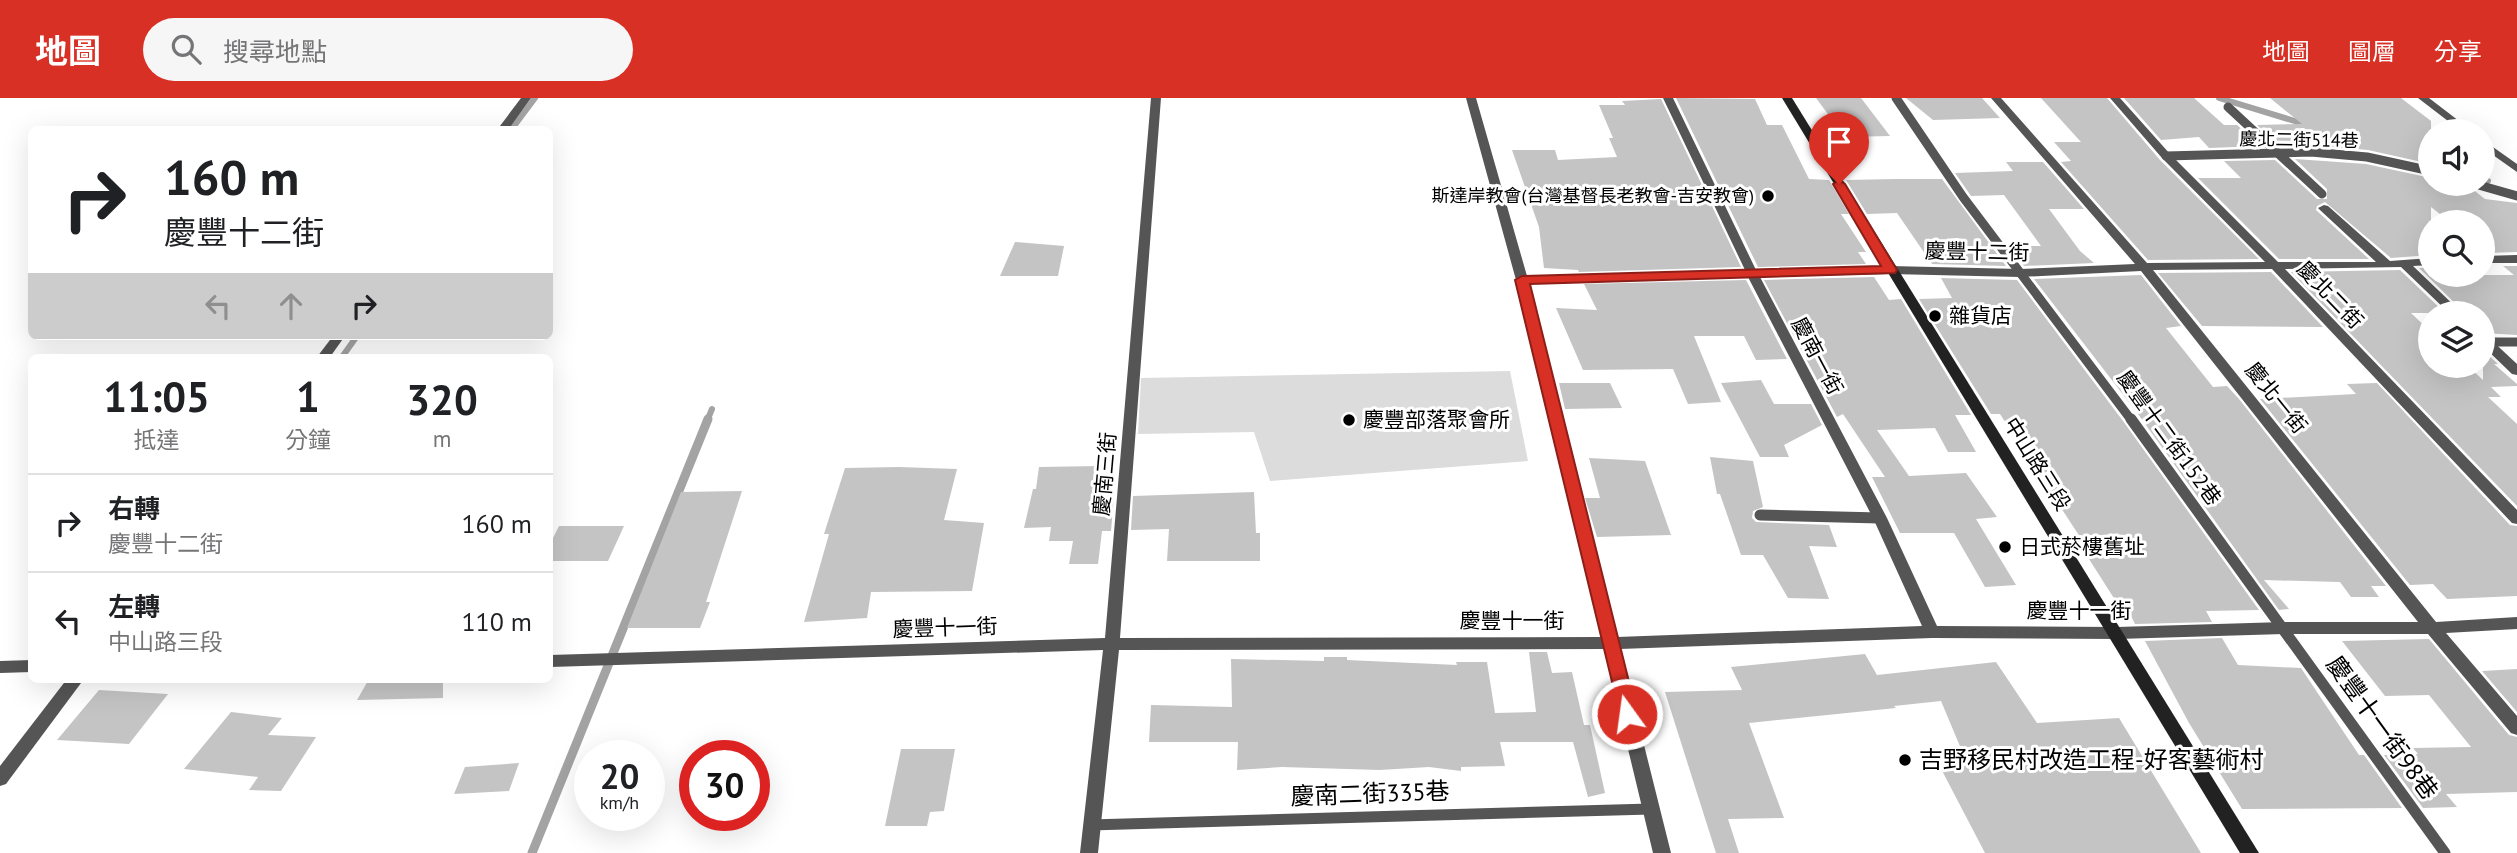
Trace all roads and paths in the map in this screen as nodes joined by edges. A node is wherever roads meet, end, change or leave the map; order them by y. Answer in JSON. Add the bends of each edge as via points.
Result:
{"nodes":[{"id":1,"x":526,"y":98,"type":"edge"},
{"id":2,"x":1156,"y":98,"type":"edge"},
{"id":3,"x":1471,"y":98,"type":"edge"},
{"id":4,"x":1668,"y":98,"type":"edge"},
{"id":5,"x":1787,"y":98,"type":"edge"},
{"id":6,"x":1896,"y":98,"type":"edge"},
{"id":7,"x":1996,"y":98,"type":"edge"},
{"id":8,"x":2115,"y":98,"type":"edge"},
{"id":9,"x":2423,"y":98,"type":"edge"},
{"id":10,"x":2228,"y":107,"type":"dead end"},
{"id":11,"x":2451,"y":119,"type":"edge"},
{"id":12,"x":505,"y":126,"type":"edge"},
{"id":13,"x":2277,"y":152,"type":"junction"},
{"id":14,"x":2495,"y":153,"type":"edge"},
{"id":15,"x":2166,"y":156,"type":"junction"},
{"id":16,"x":2418,"y":168,"type":"edge"},
{"id":17,"x":2517,"y":169,"type":"edge"},
{"id":18,"x":2495,"y":190,"type":"edge"},
{"id":19,"x":2322,"y":194,"type":"dead end"},
{"id":20,"x":2517,"y":196,"type":"edge"},
{"id":21,"x":2325,"y":208,"type":"dead end"},
{"id":22,"x":2517,"y":259,"type":"edge"},
{"id":23,"x":2495,"y":260,"type":"edge"},
{"id":24,"x":2418,"y":261,"type":"edge"},
{"id":25,"x":2402,"y":262,"type":"junction"},
{"id":26,"x":2274,"y":265,"type":"junction"},
{"id":27,"x":2387,"y":265,"type":"junction"},
{"id":28,"x":2144,"y":267,"type":"junction"},
{"id":29,"x":1890,"y":270,"type":"junction"},
{"id":30,"x":2020,"y":273,"type":"junction"},
{"id":31,"x":1752,"y":274,"type":"junction"},
{"id":32,"x":1522,"y":280,"type":"junction"},
{"id":33,"x":2443,"y":301,"type":"edge"},
{"id":34,"x":336,"y":340,"type":"edge"},
{"id":35,"x":2495,"y":341,"type":"edge"},
{"id":36,"x":2517,"y":342,"type":"edge"},
{"id":37,"x":2495,"y":350,"type":"edge"},
{"id":38,"x":325,"y":354,"type":"edge"},
{"id":39,"x":2517,"y":371,"type":"edge"},
{"id":40,"x":1760,"y":515,"type":"dead end"},
{"id":41,"x":1880,"y":517,"type":"junction"},
{"id":42,"x":2517,"y":519,"type":"edge"},
{"id":43,"x":2517,"y":623,"type":"edge"},
{"id":44,"x":2284,"y":628,"type":"junction"},
{"id":45,"x":2432,"y":628,"type":"junction"},
{"id":46,"x":1932,"y":632,"type":"junction"},
{"id":47,"x":2117,"y":633,"type":"junction"},
{"id":48,"x":1610,"y":643,"type":"junction"},
{"id":49,"x":1112,"y":644,"type":"junction"},
{"id":50,"x":553,"y":661,"type":"edge"},
{"id":51,"x":28,"y":666,"type":"edge"},
{"id":52,"x":0,"y":667,"type":"edge"},
{"id":53,"x":73,"y":683,"type":"edge"},
{"id":54,"x":2517,"y":728,"type":"edge"},
{"id":55,"x":0,"y":779,"type":"edge"},
{"id":56,"x":1651,"y":809,"type":"junction"},
{"id":57,"x":1090,"y":825,"type":"junction"},
{"id":58,"x":1089,"y":853,"type":"edge"},
{"id":59,"x":1662,"y":853,"type":"edge"},
{"id":60,"x":2250,"y":853,"type":"edge"},
{"id":61,"x":2445,"y":853,"type":"edge"}],
"edges":[{"from":1,"to":12,"type":"street"},
{"from":2,"to":49,"type":"street","name":"慶南三街"},
{"from":3,"to":32,"type":"street"},
{"from":4,"to":31,"type":"street","name":"慶南一街"},
{"from":5,"to":29,"type":"street","name":"中山路三段"},
{"from":6,"to":30,"type":"lane","name":"慶豐十二街152巷"},
{"from":7,"to":28,"type":"street","name":"慶北一街"},
{"from":8,"to":15,"type":"street","name":"慶北二街"},
{"from":9,"to":11,"type":"street"},
{"from":10,"to":13,"type":"lane"},
{"from":13,"to":15,"type":"lane","name":"慶北二街514巷"},
{"from":13,"to":16,"type":"lane","name":"慶北二街514巷","via":[[2367,157]]},
{"from":13,"to":19,"type":"lane"},
{"from":14,"to":17,"type":"street"},
{"from":15,"to":26,"type":"street","name":"慶北二街"},
{"from":18,"to":20,"type":"lane"},
{"from":21,"to":27,"type":"street"},
{"from":22,"to":23,"type":"street"},
{"from":24,"to":25,"type":"street","name":"慶豐十二街"},
{"from":25,"to":27,"type":"street","name":"慶豐十二街"},
{"from":25,"to":33,"type":"street"},
{"from":26,"to":27,"type":"street","name":"慶豐十二街"},
{"from":26,"to":28,"type":"street","name":"慶豐十二街"},
{"from":26,"to":42,"type":"street","name":"慶北二街"},
{"from":28,"to":30,"type":"street","name":"慶豐十二街"},
{"from":28,"to":45,"type":"street","name":"慶北一街"},
{"from":29,"to":30,"type":"street","name":"慶豐十二街"},
{"from":29,"to":31,"type":"street","name":"慶豐十二街"},
{"from":29,"to":47,"type":"street","name":"中山路三段"},
{"from":30,"to":44,"type":"lane","name":"慶豐十二街152巷"},
{"from":31,"to":32,"type":"street","name":"慶豐十二街"},
{"from":31,"to":41,"type":"street","name":"慶南一街"},
{"from":32,"to":48,"type":"street"},
{"from":34,"to":38,"type":"street"},
{"from":35,"to":36,"type":"lane"},
{"from":37,"to":39,"type":"street"},
{"from":40,"to":41,"type":"lane"},
{"from":41,"to":46,"type":"street","name":"慶南一街"},
{"from":43,"to":45,"type":"street","name":"慶豐十一街"},
{"from":44,"to":45,"type":"street","name":"慶豐十一街"},
{"from":44,"to":47,"type":"street","name":"慶豐十一街"},
{"from":44,"to":61,"type":"lane","name":"慶豐十一街98巷"},
{"from":45,"to":54,"type":"street","name":"慶北一街"},
{"from":46,"to":47,"type":"street","name":"慶豐十一街"},
{"from":46,"to":48,"type":"street","name":"慶豐十一街"},
{"from":47,"to":60,"type":"street","name":"中山路三段"},
{"from":48,"to":49,"type":"street","name":"慶豐十一街"},
{"from":48,"to":56,"type":"street"},
{"from":49,"to":50,"type":"street","name":"慶豐十一街"},
{"from":49,"to":57,"type":"street","name":"慶南三街"},
{"from":51,"to":52,"type":"street"},
{"from":53,"to":55,"type":"street"},
{"from":56,"to":57,"type":"lane","name":"慶南二街335巷"},
{"from":56,"to":59,"type":"street"},
{"from":57,"to":58,"type":"street","name":"慶南三街"}]}
